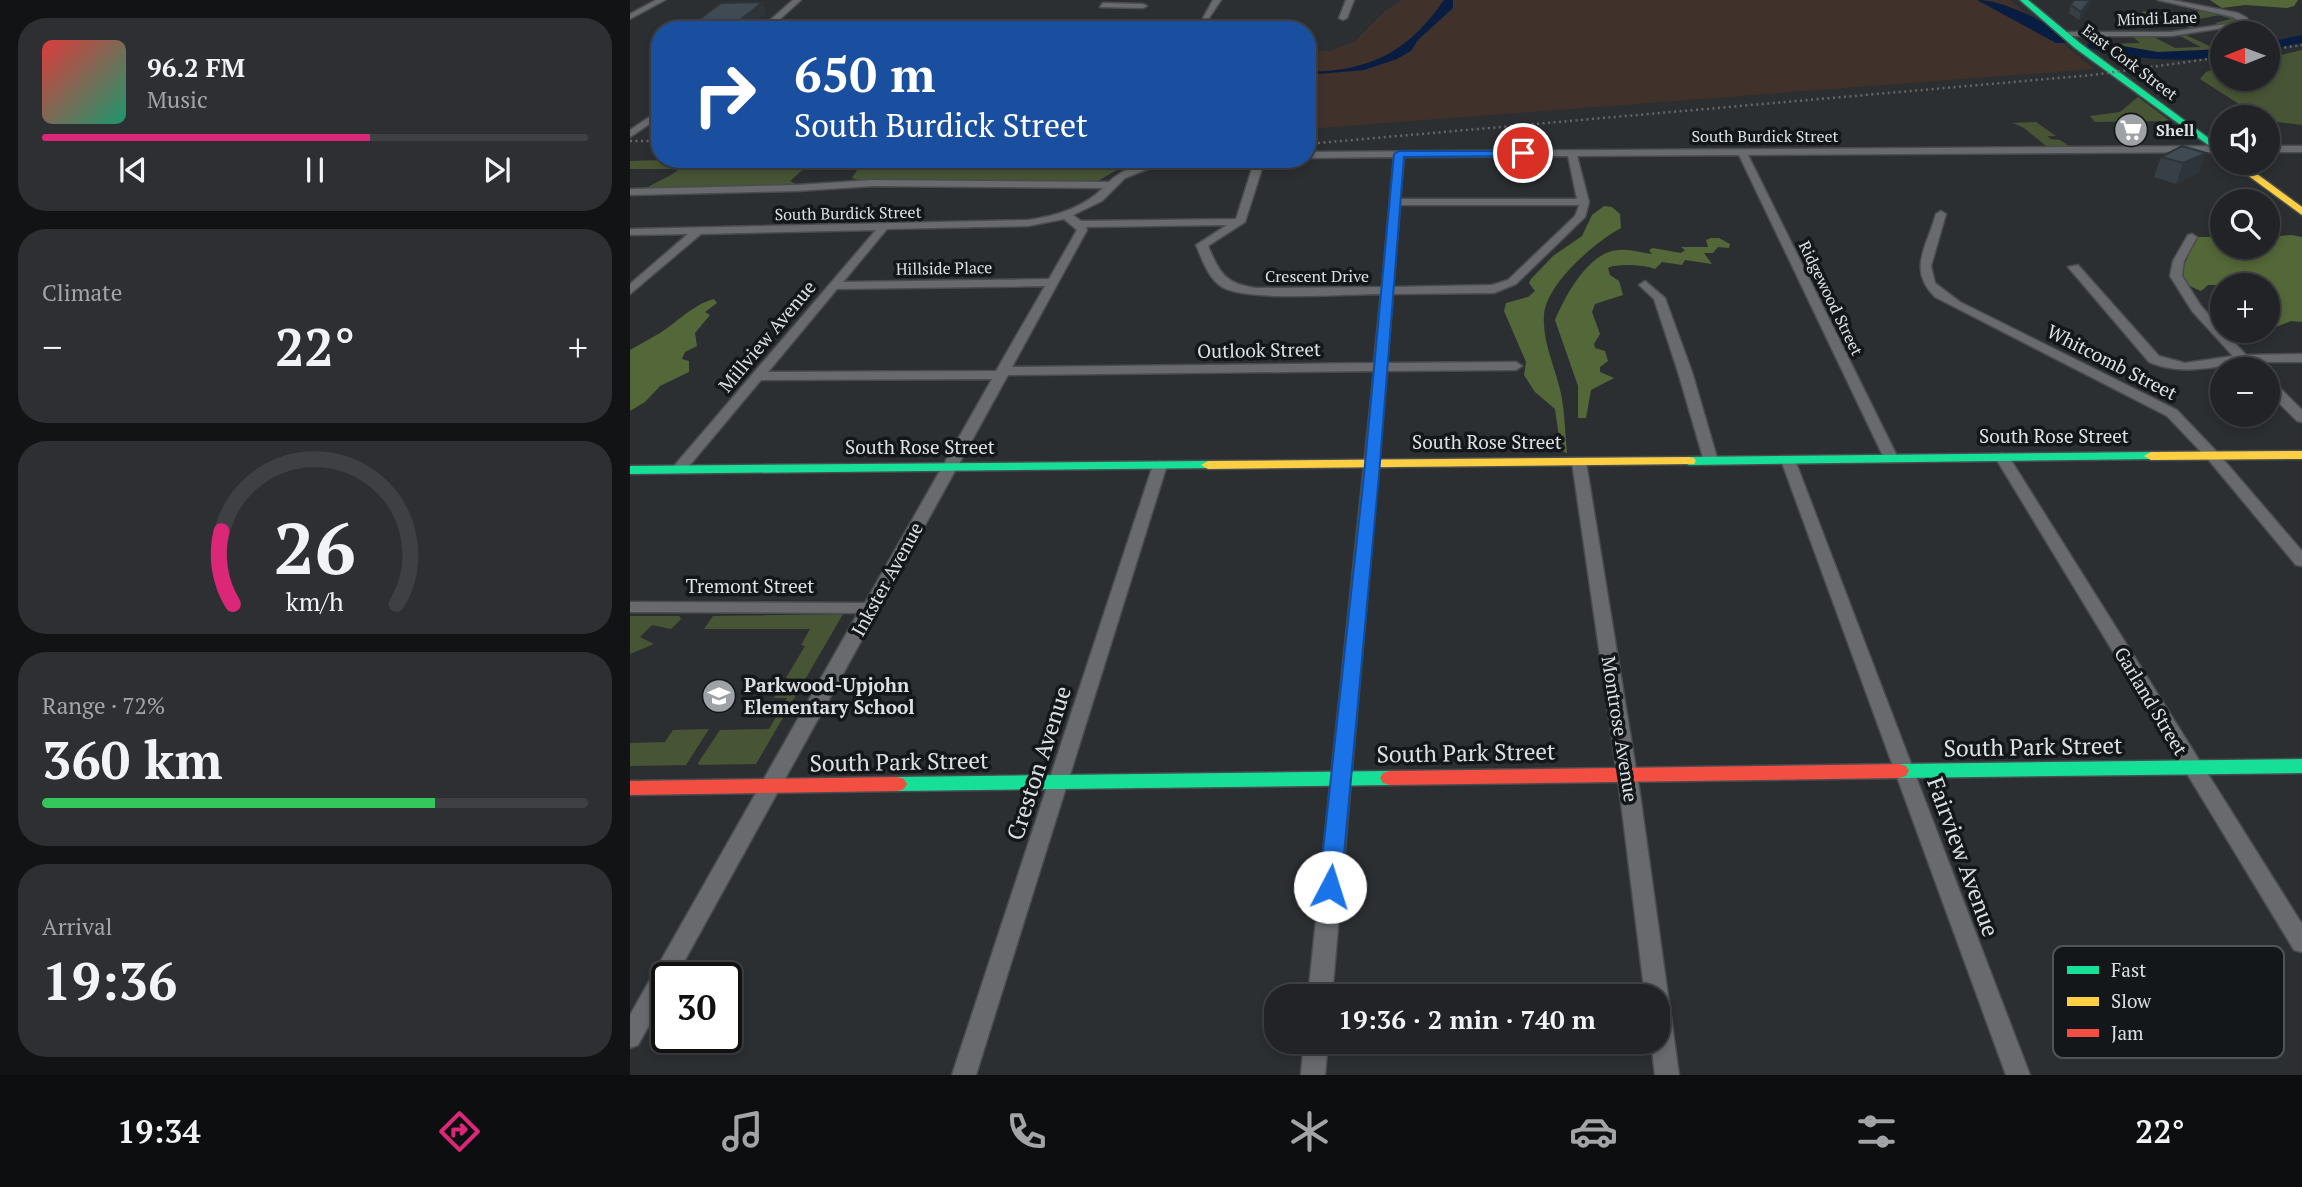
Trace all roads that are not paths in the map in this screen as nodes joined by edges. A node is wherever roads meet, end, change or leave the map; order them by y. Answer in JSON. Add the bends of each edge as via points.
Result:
{"nodes":[{"id":1,"x":661,"y":0,"type":"edge"},
{"id":2,"x":797,"y":0,"type":"edge"},
{"id":3,"x":1107,"y":0,"type":"edge"},
{"id":4,"x":1217,"y":0,"type":"edge"},
{"id":5,"x":1350,"y":0,"type":"edge"},
{"id":6,"x":2024,"y":0,"type":"edge"},
{"id":7,"x":2162,"y":0,"type":"edge"},
{"id":8,"x":1143,"y":6,"type":"dead end"},
{"id":9,"x":632,"y":15,"type":"edge"},
{"id":10,"x":1206,"y":16,"type":"dead end"},
{"id":11,"x":1343,"y":18,"type":"dead end"},
{"id":12,"x":773,"y":21,"type":"edge"},
{"id":13,"x":2064,"y":34,"type":"junction"},
{"id":14,"x":651,"y":119,"type":"edge"},
{"id":15,"x":630,"y":134,"type":"edge"},
{"id":16,"x":2210,"y":142,"type":"edge"},
{"id":17,"x":2280,"y":149,"type":"edge"},
{"id":18,"x":2302,"y":149,"type":"edge"},
{"id":19,"x":2210,"y":150,"type":"edge"},
{"id":20,"x":1742,"y":152,"type":"junction"},
{"id":21,"x":1572,"y":153,"type":"junction"},
{"id":22,"x":1399,"y":154,"type":"junction"},
{"id":23,"x":1316,"y":155,"type":"edge"},
{"id":24,"x":1140,"y":168,"type":"edge"},
{"id":25,"x":1257,"y":168,"type":"edge"},
{"id":26,"x":2252,"y":175,"type":"edge"},
{"id":27,"x":1110,"y":185,"type":"junction"},
{"id":28,"x":630,"y":192,"type":"edge"},
{"id":29,"x":1395,"y":202,"type":"junction"},
{"id":30,"x":1584,"y":202,"type":"junction"},
{"id":31,"x":2302,"y":212,"type":"edge"},
{"id":32,"x":1941,"y":214,"type":"dead end"},
{"id":33,"x":1066,"y":215,"type":"junction"},
{"id":34,"x":1240,"y":222,"type":"junction"},
{"id":35,"x":1191,"y":223,"type":"junction"},
{"id":36,"x":1079,"y":224,"type":"junction"},
{"id":37,"x":883,"y":228,"type":"junction"},
{"id":38,"x":698,"y":231,"type":"junction"},
{"id":39,"x":630,"y":232,"type":"edge"},
{"id":40,"x":2192,"y":237,"type":"dead end"},
{"id":41,"x":1202,"y":245,"type":"junction"},
{"id":42,"x":2074,"y":267,"type":"dead end"},
{"id":43,"x":1054,"y":282,"type":"junction"},
{"id":44,"x":1645,"y":285,"type":"dead end"},
{"id":45,"x":834,"y":286,"type":"junction"},
{"id":46,"x":630,"y":290,"type":"edge"},
{"id":47,"x":1388,"y":291,"type":"junction"},
{"id":48,"x":2241,"y":357,"type":"edge"},
{"id":49,"x":2280,"y":358,"type":"edge"},
{"id":50,"x":2302,"y":358,"type":"edge"},
{"id":51,"x":2210,"y":365,"type":"edge"},
{"id":52,"x":1516,"y":366,"type":"dead end"},
{"id":53,"x":1379,"y":368,"type":"junction"},
{"id":54,"x":1003,"y":373,"type":"junction"},
{"id":55,"x":758,"y":376,"type":"junction"},
{"id":56,"x":2280,"y":396,"type":"edge"},
{"id":57,"x":2302,"y":418,"type":"edge"},
{"id":58,"x":2302,"y":455,"type":"edge"},
{"id":59,"x":2212,"y":456,"type":"junction"},
{"id":60,"x":2002,"y":457,"type":"junction"},
{"id":61,"x":1891,"y":458,"type":"junction"},
{"id":62,"x":1788,"y":460,"type":"junction"},
{"id":63,"x":1711,"y":461,"type":"junction"},
{"id":64,"x":1579,"y":462,"type":"junction"},
{"id":65,"x":1372,"y":463,"type":"junction"},
{"id":66,"x":1160,"y":465,"type":"junction"},
{"id":67,"x":949,"y":468,"type":"junction"},
{"id":68,"x":679,"y":469,"type":"junction"},
{"id":69,"x":630,"y":470,"type":"edge"},
{"id":70,"x":2302,"y":561,"type":"edge"},
{"id":71,"x":630,"y":607,"type":"edge"},
{"id":72,"x":871,"y":608,"type":"junction"},
{"id":73,"x":2302,"y":766,"type":"edge"},
{"id":74,"x":2193,"y":768,"type":"junction"},
{"id":75,"x":1905,"y":771,"type":"junction"},
{"id":76,"x":1626,"y":773,"type":"junction"},
{"id":77,"x":1340,"y":777,"type":"junction"},
{"id":78,"x":1059,"y":782,"type":"junction"},
{"id":79,"x":772,"y":787,"type":"junction"},
{"id":80,"x":630,"y":788,"type":"edge"},
{"id":81,"x":2302,"y":943,"type":"edge"},
{"id":82,"x":1321,"y":984,"type":"edge"},
{"id":83,"x":1655,"y":984,"type":"edge"},
{"id":84,"x":630,"y":1037,"type":"edge"},
{"id":85,"x":1315,"y":1054,"type":"edge"},
{"id":86,"x":1664,"y":1054,"type":"edge"},
{"id":87,"x":964,"y":1075,"type":"edge"},
{"id":88,"x":1313,"y":1075,"type":"edge"},
{"id":89,"x":1667,"y":1075,"type":"edge"},
{"id":90,"x":2018,"y":1075,"type":"edge"}],
"edges":[{"from":1,"to":9,"type":"street"},
{"from":2,"to":12,"type":"street"},
{"from":3,"to":8,"type":"street","via":[[1103,5]]},
{"from":4,"to":10,"type":"street"},
{"from":5,"to":11,"type":"street"},
{"from":6,"to":13,"type":"street","name":"East Cork Street"},
{"from":7,"to":13,"type":"street","name":"Mindi Lane","via":[[2235,15],[2245,24],[2171,34]]},
{"from":13,"to":16,"type":"street","name":"East Cork Street"},
{"from":14,"to":15,"type":"street"},
{"from":17,"to":18,"type":"street"},
{"from":19,"to":20,"type":"street","name":"South Burdick Street"},
{"from":20,"to":21,"type":"street","name":"South Burdick Street"},
{"from":20,"to":61,"type":"street","name":"Ridgewood Street"},
{"from":21,"to":22,"type":"street","name":"South Burdick Street"},
{"from":21,"to":30,"type":"street"},
{"from":22,"to":23,"type":"street","name":"South Burdick Street"},
{"from":22,"to":29,"type":"street"},
{"from":24,"to":27,"type":"street"},
{"from":25,"to":34,"type":"street"},
{"from":26,"to":31,"type":"street"},
{"from":27,"to":28,"type":"street","via":[[873,183]]},
{"from":27,"to":33,"type":"street","via":[[1093,203]]},
{"from":29,"to":30,"type":"street"},
{"from":29,"to":47,"type":"street"},
{"from":30,"to":47,"type":"street","name":"Crescent Drive","via":[[1574,224],[1521,275],[1503,286],[1473,291]]},
{"from":32,"to":59,"type":"street","name":"Whitcomb Street","via":[[1924,268],[1930,288],[2161,407],[2180,420]]},
{"from":33,"to":36,"type":"street"},
{"from":33,"to":37,"type":"street","name":"South Burdick Street","via":[[1015,225]]},
{"from":34,"to":35,"type":"street"},
{"from":34,"to":41,"type":"street"},
{"from":35,"to":36,"type":"street"},
{"from":35,"to":41,"type":"street","name":"Crescent Drive"},
{"from":36,"to":43,"type":"street","name":"Inkster Avenue","via":[[1082,230]]},
{"from":37,"to":38,"type":"street","name":"South Burdick Street"},
{"from":37,"to":45,"type":"street","name":"Millview Avenue"},
{"from":38,"to":39,"type":"street","name":"South Burdick Street"},
{"from":38,"to":46,"type":"street"},
{"from":40,"to":48,"type":"street","via":[[2178,265],[2179,283]]},
{"from":41,"to":47,"type":"street","name":"Crescent Drive","via":[[1217,279],[1232,288],[1255,292]]},
{"from":42,"to":51,"type":"street","via":[[2154,359],[2164,365]]},
{"from":43,"to":45,"type":"street","name":"Hillside Place"},
{"from":43,"to":54,"type":"street","name":"Inkster Avenue"},
{"from":44,"to":63,"type":"street","via":[[1659,298]]},
{"from":45,"to":55,"type":"street","name":"Millview Avenue"},
{"from":47,"to":53,"type":"street"},
{"from":49,"to":50,"type":"street"},
{"from":52,"to":53,"type":"street","name":"Outlook Street"},
{"from":53,"to":54,"type":"street","name":"Outlook Street"},
{"from":53,"to":65,"type":"street"},
{"from":54,"to":55,"type":"street","name":"Outlook Street"},
{"from":54,"to":67,"type":"street","name":"Inkster Avenue"},
{"from":55,"to":68,"type":"street","name":"Millview Avenue"},
{"from":56,"to":57,"type":"street"},
{"from":58,"to":59,"type":"street","name":"South Rose Street"},
{"from":59,"to":60,"type":"street","name":"South Rose Street"},
{"from":59,"to":70,"type":"street","name":"Whitcomb Street"},
{"from":60,"to":61,"type":"street","name":"South Rose Street"},
{"from":60,"to":74,"type":"street","name":"Garland Street"},
{"from":61,"to":62,"type":"street","name":"South Rose Street"},
{"from":62,"to":63,"type":"street","name":"South Rose Street"},
{"from":62,"to":75,"type":"street","name":"Fairview Avenue"},
{"from":63,"to":64,"type":"street","name":"South Rose Street"},
{"from":64,"to":65,"type":"street","name":"South Rose Street"},
{"from":64,"to":76,"type":"street","name":"Montrose Avenue"},
{"from":65,"to":66,"type":"street","name":"South Rose Street"},
{"from":65,"to":77,"type":"street"},
{"from":66,"to":67,"type":"street","name":"South Rose Street"},
{"from":66,"to":78,"type":"street","name":"Creston Avenue"},
{"from":67,"to":68,"type":"street","name":"South Rose Street"},
{"from":67,"to":72,"type":"street","name":"Inkster Avenue"},
{"from":68,"to":69,"type":"street","name":"South Rose Street"},
{"from":71,"to":72,"type":"street","name":"Tremont Street"},
{"from":72,"to":79,"type":"street","name":"Inkster Avenue"},
{"from":73,"to":74,"type":"street","name":"South Park Street"},
{"from":74,"to":75,"type":"street","name":"South Park Street"},
{"from":74,"to":81,"type":"street","name":"Garland Street"},
{"from":75,"to":76,"type":"street","name":"South Park Street"},
{"from":75,"to":90,"type":"street","name":"Fairview Avenue"},
{"from":76,"to":77,"type":"street","name":"South Park Street"},
{"from":76,"to":83,"type":"street","name":"Montrose Avenue"},
{"from":77,"to":78,"type":"street","name":"South Park Street"},
{"from":77,"to":82,"type":"street"},
{"from":78,"to":79,"type":"street","name":"South Park Street"},
{"from":78,"to":87,"type":"street","name":"Creston Avenue"},
{"from":79,"to":80,"type":"street","name":"South Park Street"},
{"from":79,"to":84,"type":"street","name":"Inkster Avenue"},
{"from":85,"to":88,"type":"street"},
{"from":86,"to":89,"type":"street","name":"Montrose Avenue"}]}
